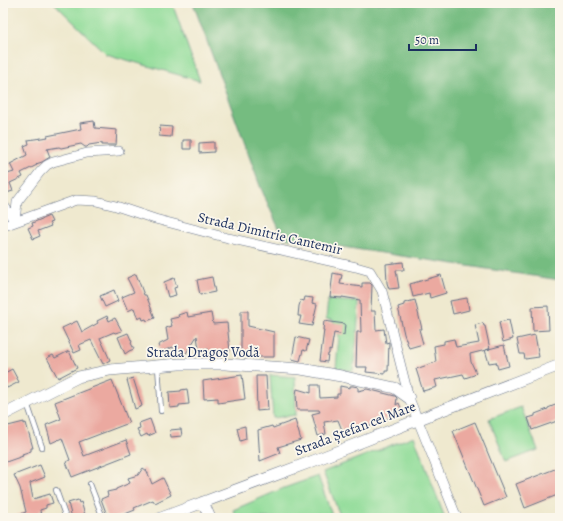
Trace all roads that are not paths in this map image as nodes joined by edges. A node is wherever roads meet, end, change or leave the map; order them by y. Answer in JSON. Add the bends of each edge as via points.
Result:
{"nodes":[{"id":1,"x":119,"y":151,"type":"dead end"},
{"id":2,"x":3,"y":204,"type":"edge"},
{"id":3,"x":15,"y":222,"type":"junction"},
{"id":4,"x":3,"y":227,"type":"edge"},
{"id":5,"x":560,"y":365,"type":"edge"},
{"id":6,"x":158,"y":366,"type":"junction"},
{"id":7,"x":409,"y":398,"type":"junction"},
{"id":8,"x":27,"y":403,"type":"junction"},
{"id":9,"x":162,"y":411,"type":"dead end"},
{"id":10,"x":3,"y":415,"type":"edge"},
{"id":11,"x":418,"y":419,"type":"junction"},
{"id":12,"x":42,"y":447,"type":"dead end"},
{"id":13,"x":90,"y":484,"type":"dead end"},
{"id":14,"x":56,"y":490,"type":"dead end"},
{"id":15,"x":203,"y":502,"type":"junction"},
{"id":16,"x":66,"y":518,"type":"edge"},
{"id":17,"x":103,"y":518,"type":"edge"},
{"id":18,"x":161,"y":518,"type":"edge"},
{"id":19,"x":210,"y":518,"type":"edge"},
{"id":20,"x":458,"y":518,"type":"edge"}],
"edges":[{"from":1,"to":3,"type":"street","via":[[87,153],[47,165],[17,202]]},
{"from":2,"to":3,"type":"street"},
{"from":3,"to":4,"type":"street","name":"Strada Dimitrie Cantemir"},
{"from":3,"to":7,"type":"street","name":"Strada Dimitrie Cantemir","via":[[76,200],[96,201],[228,238],[370,271],[382,291]]},
{"from":5,"to":11,"type":"street","name":"Strada Ștefan cel Mare"},
{"from":6,"to":7,"type":"street","name":"Strada Dragoș Vodă","via":[[225,364],[301,370],[395,388]]},
{"from":6,"to":8,"type":"street","name":"Strada Dragoș Vodă","via":[[110,370],[78,377]]},
{"from":6,"to":9,"type":"lane"},
{"from":7,"to":11,"type":"street","name":"Strada Dimitrie Cantemir"},
{"from":8,"to":10,"type":"street","name":"Strada Dragoș Vodă"},
{"from":8,"to":12,"type":"lane"},
{"from":11,"to":15,"type":"street","name":"Strada Ștefan cel Mare"},
{"from":11,"to":20,"type":"street","name":"Strada Dimitrie Cantemir"},
{"from":13,"to":17,"type":"lane"},
{"from":14,"to":16,"type":"lane"},
{"from":15,"to":18,"type":"street","name":"Strada Ștefan cel Mare"},
{"from":15,"to":19,"type":"street"}]}
